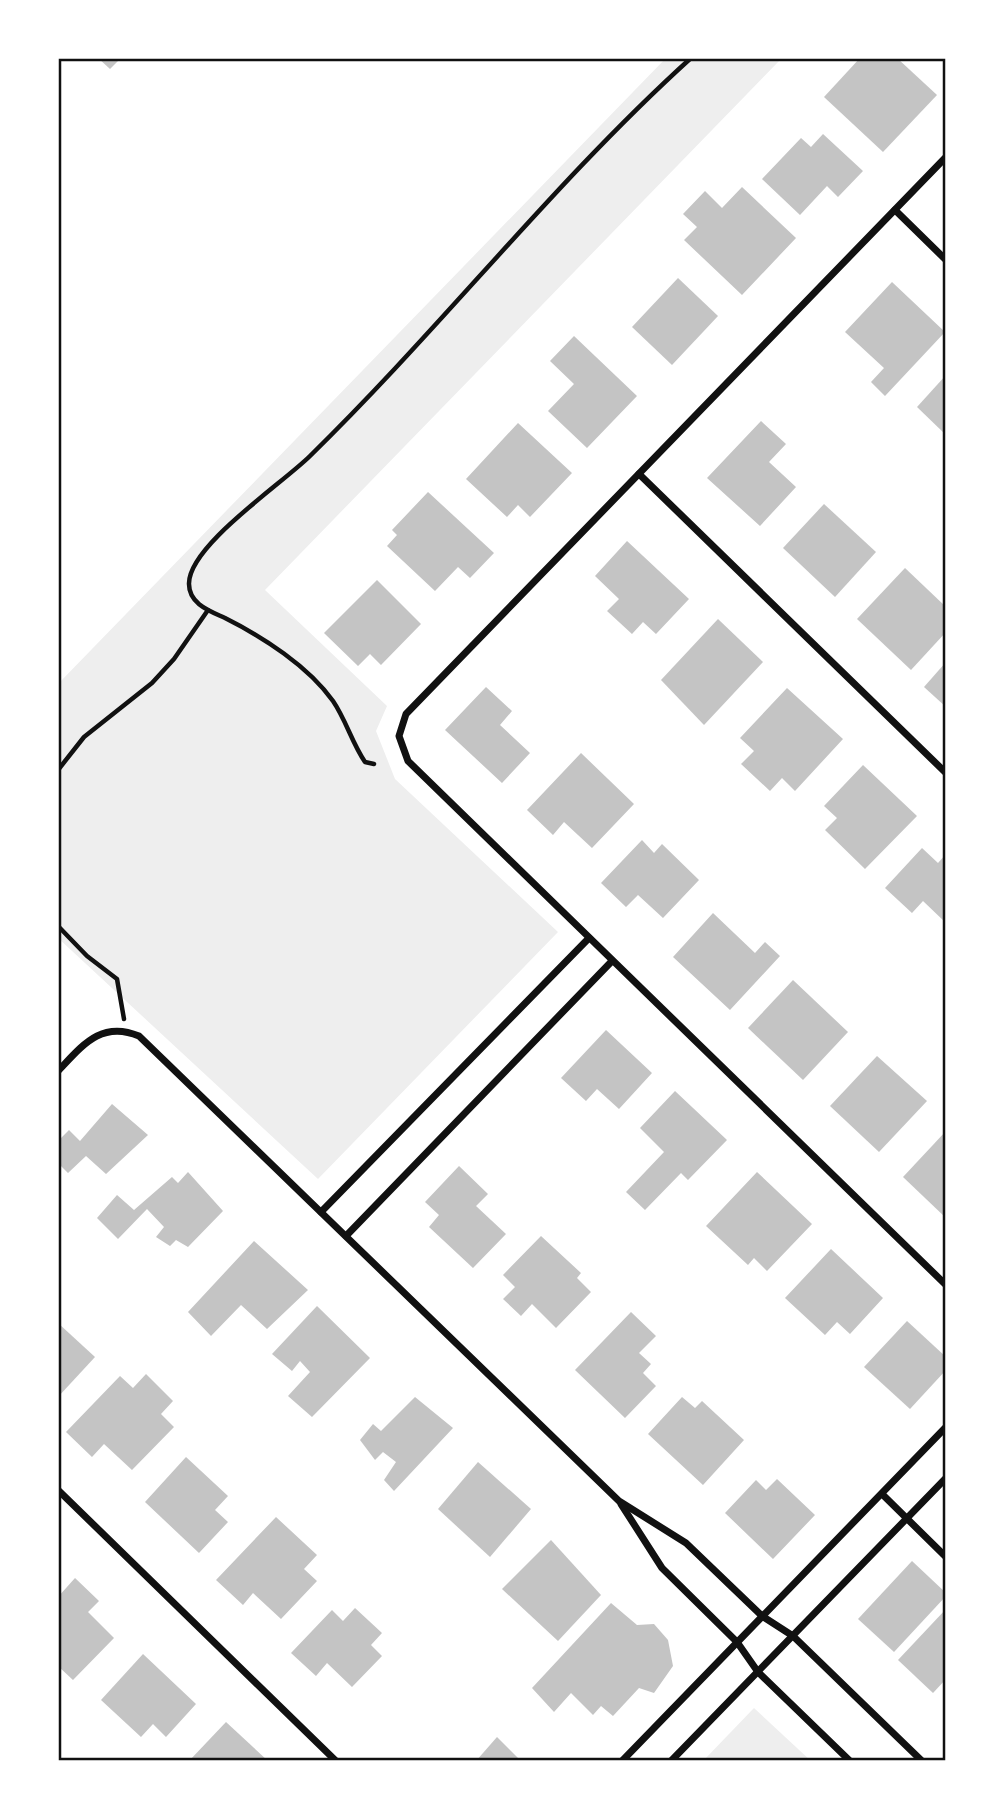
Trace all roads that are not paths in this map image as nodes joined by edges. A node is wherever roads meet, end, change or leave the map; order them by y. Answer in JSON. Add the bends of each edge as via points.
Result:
{"nodes":[{"id":1,"x":946,"y":158,"type":"edge"},
{"id":2,"x":895,"y":210,"type":"junction"},
{"id":3,"x":946,"y":260,"type":"edge"},
{"id":4,"x":639,"y":474,"type":"junction"},
{"id":5,"x":946,"y":773,"type":"edge"},
{"id":6,"x":589,"y":938,"type":"junction"},
{"id":7,"x":612,"y":961,"type":"junction"},
{"id":8,"x":58,"y":1071,"type":"edge"},
{"id":9,"x":321,"y":1212,"type":"junction"},
{"id":10,"x":346,"y":1236,"type":"junction"},
{"id":11,"x":946,"y":1285,"type":"edge"},
{"id":12,"x":946,"y":1427,"type":"edge"},
{"id":13,"x":946,"y":1479,"type":"edge"},
{"id":14,"x":58,"y":1490,"type":"edge"},
{"id":15,"x":882,"y":1494,"type":"junction"},
{"id":16,"x":619,"y":1501,"type":"junction"},
{"id":17,"x":907,"y":1519,"type":"junction"},
{"id":18,"x":946,"y":1557,"type":"edge"},
{"id":19,"x":762,"y":1616,"type":"junction"},
{"id":20,"x":793,"y":1636,"type":"junction"},
{"id":21,"x":737,"y":1642,"type":"junction"},
{"id":22,"x":758,"y":1672,"type":"junction"},
{"id":23,"x":336,"y":1761,"type":"edge"},
{"id":24,"x":622,"y":1761,"type":"edge"},
{"id":25,"x":671,"y":1761,"type":"edge"},
{"id":26,"x":850,"y":1761,"type":"edge"},
{"id":27,"x":922,"y":1761,"type":"edge"}],
"edges":[{"from":1,"to":2,"type":"street"},
{"from":2,"to":3,"type":"street"},
{"from":2,"to":4,"type":"street"},
{"from":4,"to":5,"type":"street"},
{"from":4,"to":6,"type":"street","via":[[406,714],[398,736],[408,761]]},
{"from":6,"to":7,"type":"street"},
{"from":6,"to":9,"type":"street"},
{"from":7,"to":10,"type":"street"},
{"from":7,"to":11,"type":"street"},
{"from":8,"to":9,"type":"street","via":[[87,1041],[107,1030],[126,1030],[139,1036]]},
{"from":9,"to":10,"type":"street"},
{"from":10,"to":16,"type":"street"},
{"from":12,"to":15,"type":"street"},
{"from":13,"to":17,"type":"street"},
{"from":14,"to":23,"type":"street"},
{"from":15,"to":17,"type":"street"},
{"from":15,"to":19,"type":"street"},
{"from":16,"to":19,"type":"street","via":[[686,1544]]},
{"from":16,"to":21,"type":"street","via":[[662,1568]]},
{"from":17,"to":18,"type":"street"},
{"from":17,"to":20,"type":"street"},
{"from":19,"to":20,"type":"street"},
{"from":19,"to":21,"type":"street"},
{"from":20,"to":22,"type":"street"},
{"from":20,"to":27,"type":"street"},
{"from":21,"to":22,"type":"street"},
{"from":21,"to":24,"type":"street"},
{"from":22,"to":25,"type":"street"},
{"from":22,"to":26,"type":"street"}]}
